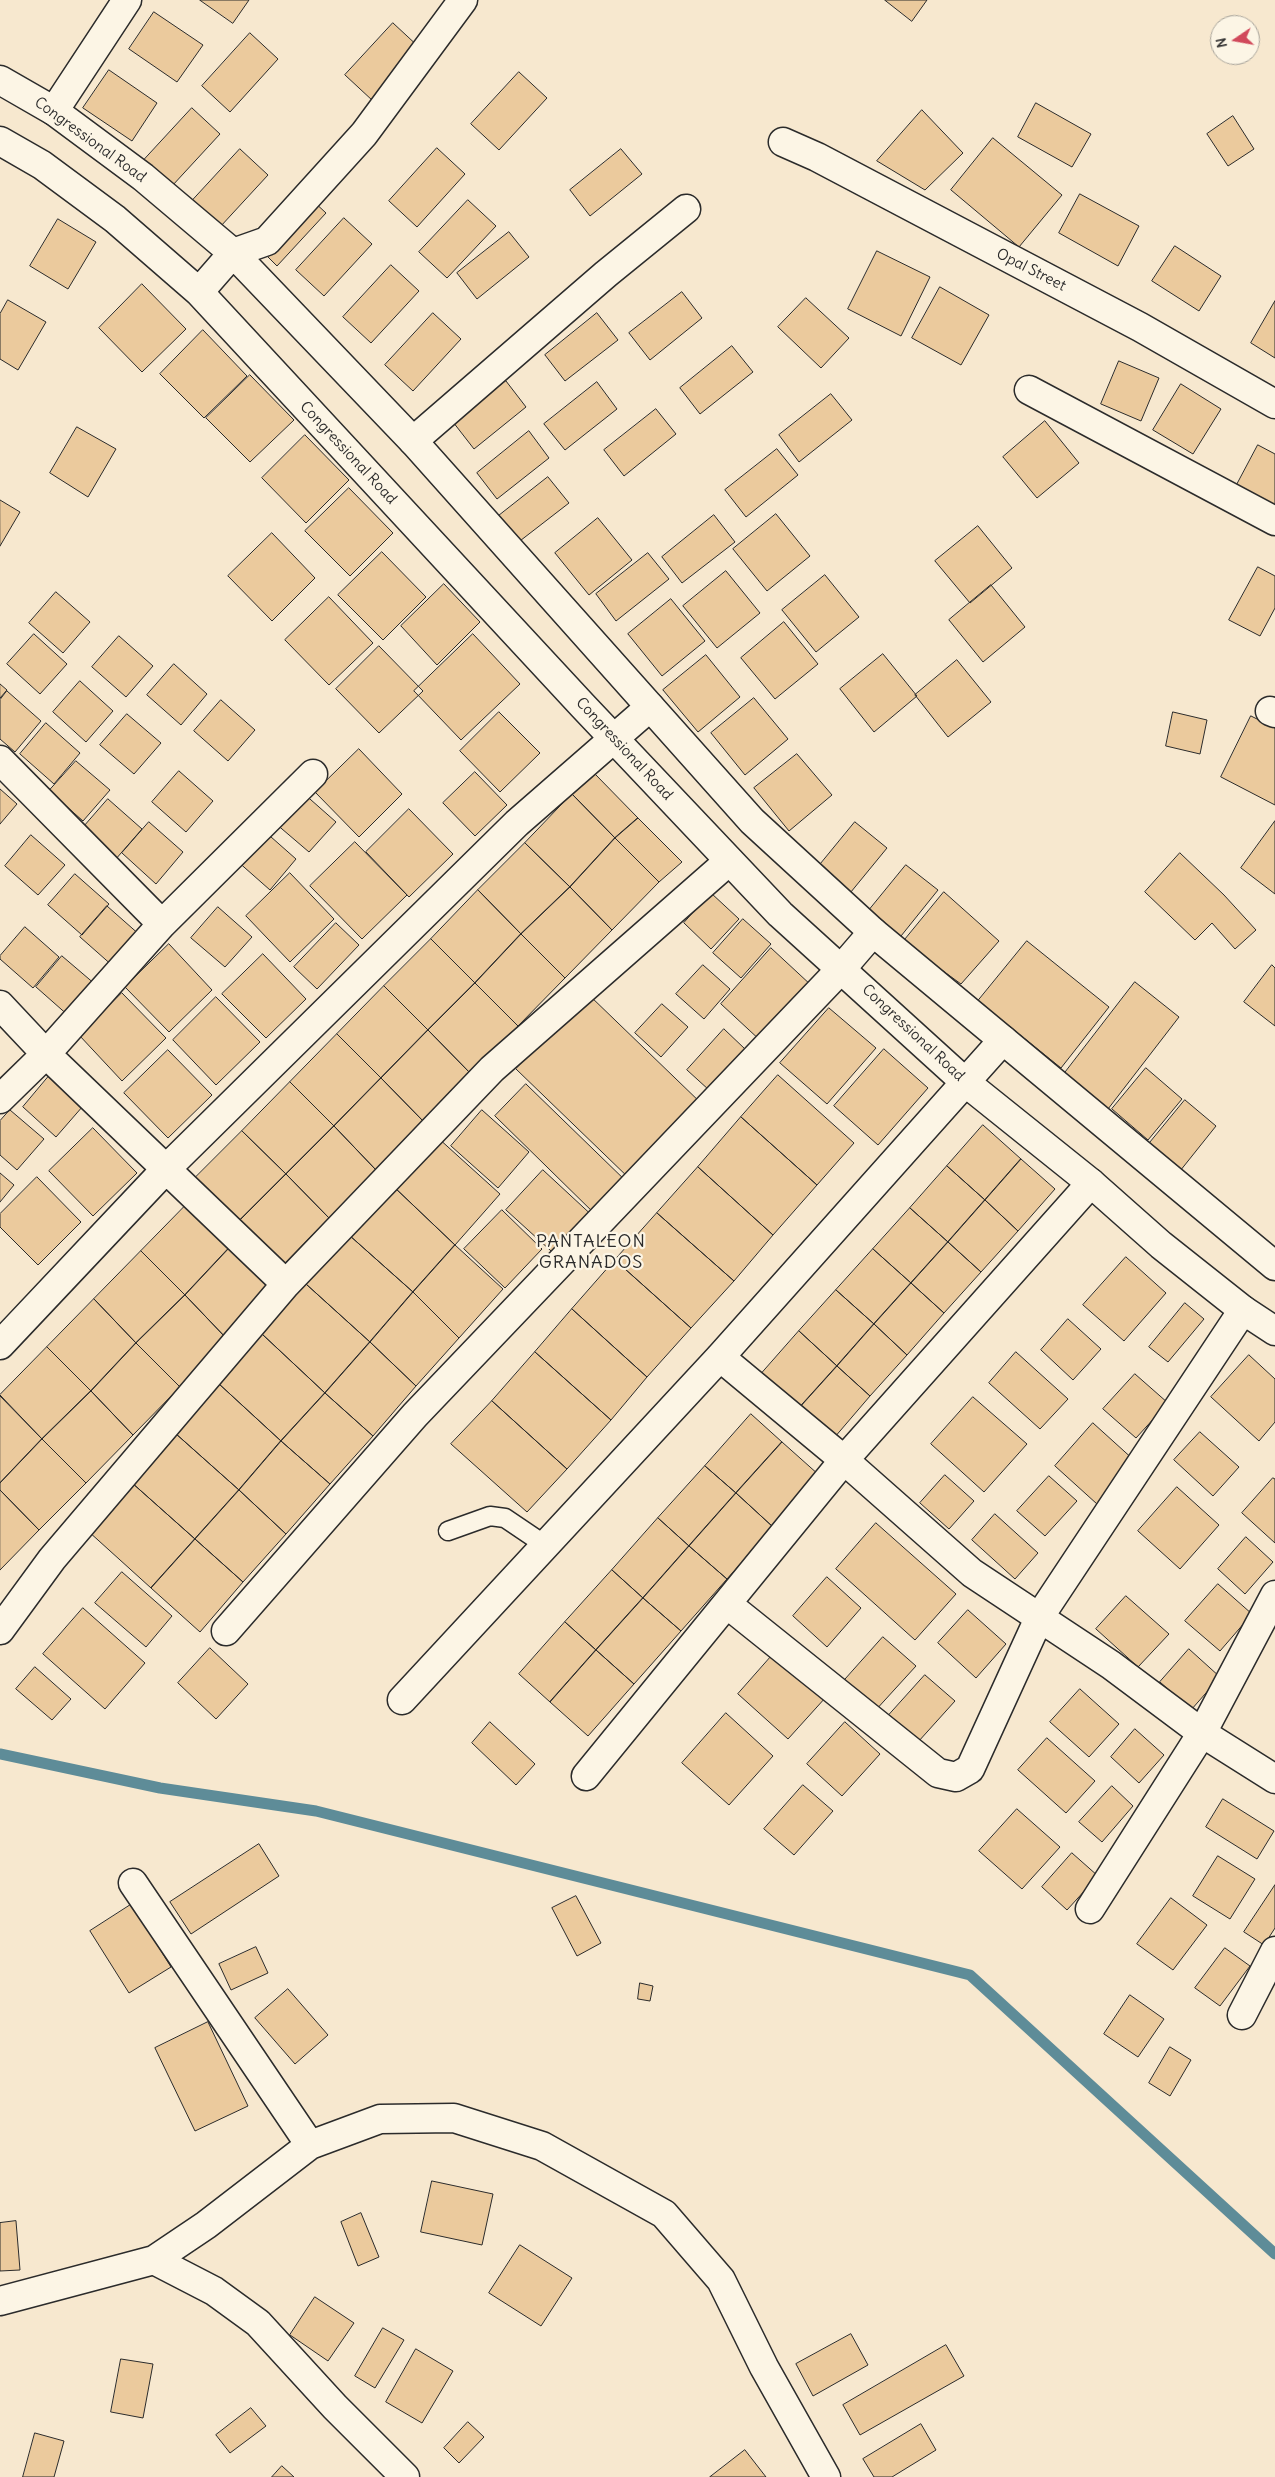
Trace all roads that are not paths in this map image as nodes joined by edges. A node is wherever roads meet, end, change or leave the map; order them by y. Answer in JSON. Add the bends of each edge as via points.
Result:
{"nodes":[{"id":1,"x":127,"y":0,"type":"edge"},
{"id":2,"x":463,"y":0,"type":"edge"},
{"id":3,"x":0,"y":80,"type":"edge"},
{"id":4,"x":54,"y":111,"type":"junction"},
{"id":5,"x":0,"y":141,"type":"edge"},
{"id":6,"x":783,"y":142,"type":"dead end"},
{"id":7,"x":686,"y":209,"type":"dead end"},
{"id":8,"x":233,"y":253,"type":"junction"},
{"id":9,"x":199,"y":292,"type":"junction"},
{"id":10,"x":1029,"y":390,"type":"dead end"},
{"id":11,"x":1275,"y":404,"type":"edge"},
{"id":12,"x":413,"y":441,"type":"junction"},
{"id":13,"x":1275,"y":521,"type":"edge"},
{"id":14,"x":650,"y":707,"type":"junction"},
{"id":15,"x":615,"y":740,"type":"junction"},
{"id":16,"x":0,"y":760,"type":"edge"},
{"id":17,"x":312,"y":774,"type":"dead end"},
{"id":18,"x":729,"y":861,"type":"junction"},
{"id":19,"x":162,"y":924,"type":"junction"},
{"id":20,"x":873,"y":932,"type":"junction"},
{"id":21,"x":842,"y":968,"type":"junction"},
{"id":22,"x":0,"y":1005,"type":"edge"},
{"id":23,"x":1003,"y":1040,"type":"junction"},
{"id":24,"x":46,"y":1054,"type":"junction"},
{"id":25,"x":965,"y":1082,"type":"junction"},
{"id":26,"x":0,"y":1099,"type":"edge"},
{"id":27,"x":166,"y":1169,"type":"junction"},
{"id":28,"x":1091,"y":1183,"type":"junction"},
{"id":29,"x":1275,"y":1266,"type":"edge"},
{"id":30,"x":286,"y":1284,"type":"junction"},
{"id":31,"x":1242,"y":1310,"type":"junction"},
{"id":32,"x":1275,"y":1331,"type":"edge"},
{"id":33,"x":0,"y":1345,"type":"edge"},
{"id":34,"x":720,"y":1357,"type":"junction"},
{"id":35,"x":844,"y":1460,"type":"junction"},
{"id":36,"x":448,"y":1531,"type":"dead end"},
{"id":37,"x":545,"y":1545,"type":"junction"},
{"id":38,"x":1275,"y":1595,"type":"edge"},
{"id":39,"x":728,"y":1604,"type":"junction"},
{"id":40,"x":1040,"y":1616,"type":"junction"},
{"id":41,"x":0,"y":1630,"type":"edge"},
{"id":42,"x":226,"y":1631,"type":"dead end"},
{"id":43,"x":402,"y":1700,"type":"dead end"},
{"id":44,"x":1202,"y":1733,"type":"junction"},
{"id":45,"x":586,"y":1776,"type":"dead end"},
{"id":46,"x":1275,"y":1779,"type":"edge"},
{"id":47,"x":133,"y":1883,"type":"dead end"},
{"id":48,"x":1090,"y":1909,"type":"dead end"},
{"id":49,"x":1275,"y":1951,"type":"edge"},
{"id":50,"x":1242,"y":2015,"type":"dead end"},
{"id":51,"x":310,"y":2145,"type":"junction"},
{"id":52,"x":154,"y":2260,"type":"junction"},
{"id":53,"x":0,"y":2301,"type":"edge"},
{"id":54,"x":405,"y":2477,"type":"edge"},
{"id":55,"x":826,"y":2477,"type":"edge"}],
"edges":[{"from":1,"to":4,"type":"street"},
{"from":2,"to":8,"type":"street","via":[[364,134],[267,241]]},
{"from":3,"to":4,"type":"street","name":"Congressional Road"},
{"from":4,"to":8,"type":"street","name":"Congressional Road","via":[[143,177]]},
{"from":5,"to":9,"type":"street","name":"Congressional Road","via":[[42,165],[115,219]]},
{"from":6,"to":11,"type":"street","name":"Opal Street","via":[[1140,327]]},
{"from":7,"to":12,"type":"street"},
{"from":8,"to":9,"type":"street"},
{"from":8,"to":12,"type":"street","name":"Congressional Road"},
{"from":9,"to":15,"type":"street","name":"Congressional Road"},
{"from":10,"to":13,"type":"street"},
{"from":12,"to":14,"type":"street","name":"Congressional Road"},
{"from":14,"to":15,"type":"street"},
{"from":14,"to":20,"type":"street","name":"Congressional Road","via":[[752,822]]},
{"from":15,"to":18,"type":"street","name":"Congressional Road"},
{"from":15,"to":27,"type":"street","via":[[517,822]]},
{"from":16,"to":19,"type":"street"},
{"from":17,"to":19,"type":"street"},
{"from":18,"to":21,"type":"street","name":"Congressional Road","via":[[780,914]]},
{"from":18,"to":30,"type":"street","via":[[492,1069]]},
{"from":19,"to":24,"type":"street"},
{"from":20,"to":21,"type":"street"},
{"from":20,"to":23,"type":"street","name":"Congressional Road"},
{"from":21,"to":25,"type":"street","name":"Congressional Road"},
{"from":21,"to":42,"type":"street","via":[[416,1415]]},
{"from":22,"to":24,"type":"street"},
{"from":23,"to":25,"type":"street"},
{"from":23,"to":29,"type":"street","name":"Congressional Road"},
{"from":24,"to":26,"type":"street"},
{"from":24,"to":27,"type":"street"},
{"from":25,"to":28,"type":"street","name":"Congressional Road"},
{"from":25,"to":34,"type":"street"},
{"from":27,"to":30,"type":"street"},
{"from":27,"to":33,"type":"street"},
{"from":28,"to":31,"type":"street","name":"Congressional Road"},
{"from":28,"to":35,"type":"street"},
{"from":30,"to":41,"type":"street","via":[[52,1559]]},
{"from":31,"to":32,"type":"street","name":"Congressional Road"},
{"from":31,"to":40,"type":"street"},
{"from":34,"to":35,"type":"street"},
{"from":34,"to":37,"type":"street"},
{"from":35,"to":39,"type":"street"},
{"from":35,"to":40,"type":"street","via":[[972,1573]]},
{"from":36,"to":37,"type":"lane","via":[[490,1516],[505,1518]]},
{"from":37,"to":43,"type":"street"},
{"from":38,"to":44,"type":"street"},
{"from":39,"to":40,"type":"street","via":[[938,1773],[956,1777],[970,1769]]},
{"from":39,"to":45,"type":"street"},
{"from":40,"to":44,"type":"street"},
{"from":44,"to":46,"type":"street"},
{"from":44,"to":48,"type":"street"},
{"from":47,"to":51,"type":"street"},
{"from":49,"to":50,"type":"street"},
{"from":51,"to":52,"type":"street","via":[[206,2225]]},
{"from":51,"to":55,"type":"street","via":[[380,2119],[454,2118],[542,2146],[664,2214],[721,2280],[764,2367]]},
{"from":52,"to":53,"type":"street"},
{"from":52,"to":54,"type":"street","via":[[214,2291],[258,2323]]}]}
